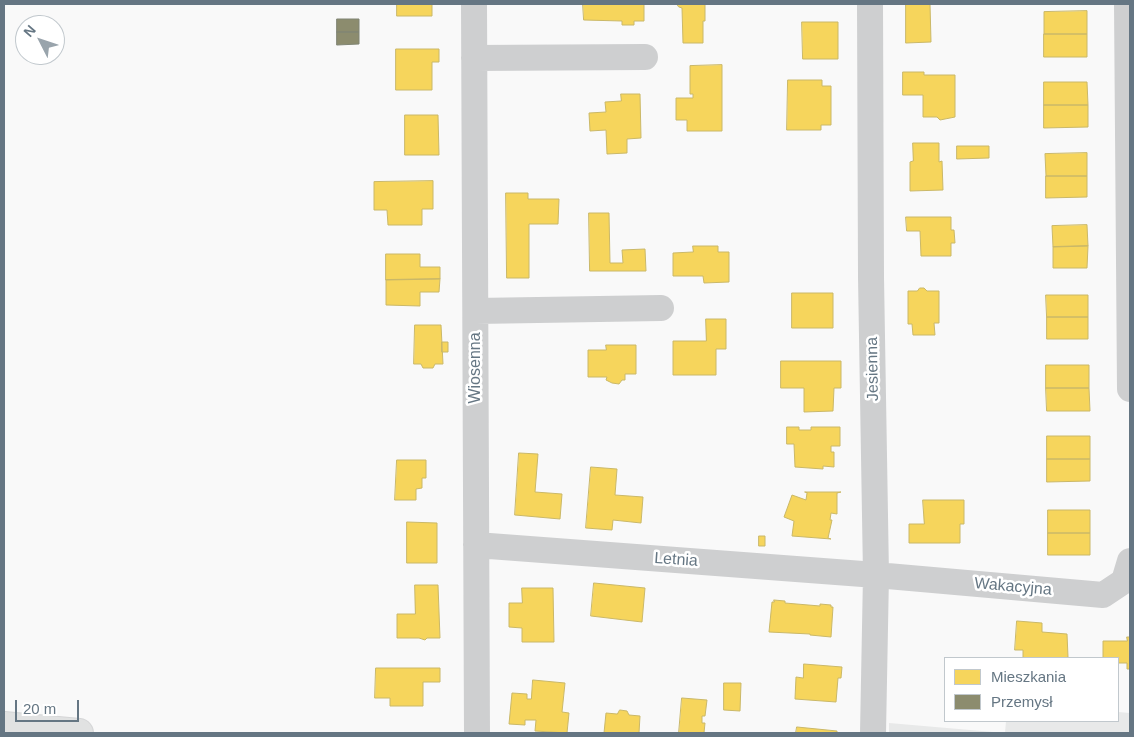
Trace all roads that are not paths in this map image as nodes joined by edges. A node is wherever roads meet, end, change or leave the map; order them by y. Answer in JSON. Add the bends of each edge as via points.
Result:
{"nodes":[{"id":1,"x":474,"y":4,"type":"edge"},
{"id":2,"x":870,"y":4,"type":"edge"},
{"id":3,"x":1127,"y":4,"type":"edge"},
{"id":4,"x":645,"y":57,"type":"dead end"},
{"id":5,"x":474,"y":58,"type":"junction"},
{"id":6,"x":661,"y":308,"type":"dead end"},
{"id":7,"x":476,"y":311,"type":"junction"},
{"id":8,"x":1130,"y":389,"type":"edge"},
{"id":9,"x":476,"y":545,"type":"junction"},
{"id":10,"x":1130,"y":561,"type":"edge"},
{"id":11,"x":876,"y":575,"type":"junction"},
{"id":12,"x":4,"y":726,"type":"edge"},
{"id":13,"x":79,"y":733,"type":"edge"},
{"id":14,"x":477,"y":733,"type":"edge"},
{"id":15,"x":873,"y":733,"type":"edge"}],
"edges":[{"from":1,"to":5,"type":"street","name":"Wiosenna"},
{"from":2,"to":11,"type":"street","name":"Jesienna"},
{"from":3,"to":8,"type":"street"},
{"from":4,"to":5,"type":"street"},
{"from":5,"to":7,"type":"street","name":"Wiosenna"},
{"from":6,"to":7,"type":"street"},
{"from":7,"to":9,"type":"street","name":"Wiosenna"},
{"from":9,"to":11,"type":"street","name":"Letnia"},
{"from":9,"to":14,"type":"street","name":"Wiosenna"},
{"from":10,"to":11,"type":"street","name":"Wakacyjna","via":[[1124,581],[1103,595]]},
{"from":11,"to":15,"type":"street","name":"Jesienna"},
{"from":12,"to":13,"type":"street"}]}
